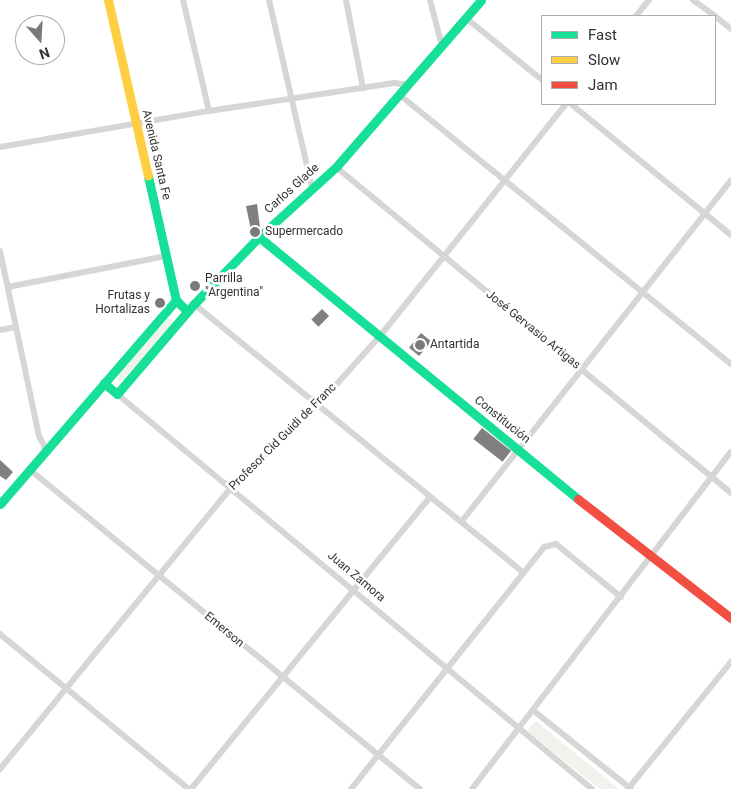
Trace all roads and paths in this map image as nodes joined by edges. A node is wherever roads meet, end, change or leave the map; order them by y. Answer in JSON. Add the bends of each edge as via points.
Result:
{"nodes":[{"id":1,"x":108,"y":0,"type":"edge"},
{"id":2,"x":183,"y":0,"type":"edge"},
{"id":3,"x":269,"y":0,"type":"edge"},
{"id":4,"x":346,"y":0,"type":"edge"},
{"id":5,"x":430,"y":0,"type":"edge"},
{"id":6,"x":481,"y":0,"type":"edge"},
{"id":7,"x":649,"y":0,"type":"edge"},
{"id":8,"x":693,"y":0,"type":"edge"},
{"id":9,"x":637,"y":15,"type":"edge"},
{"id":10,"x":714,"y":15,"type":"edge"},
{"id":11,"x":716,"y":17,"type":"edge"},
{"id":12,"x":466,"y":18,"type":"junction"},
{"id":13,"x":731,"y":29,"type":"edge"},
{"id":14,"x":442,"y":46,"type":"junction"},
{"id":15,"x":541,"y":79,"type":"edge"},
{"id":16,"x":410,"y":85,"type":"junction"},
{"id":17,"x":363,"y":88,"type":"junction"},
{"id":18,"x":401,"y":96,"type":"junction"},
{"id":19,"x":291,"y":99,"type":"junction"},
{"id":20,"x":565,"y":105,"type":"edge"},
{"id":21,"x":572,"y":105,"type":"edge"},
{"id":22,"x":209,"y":111,"type":"junction"},
{"id":23,"x":136,"y":122,"type":"junction"},
{"id":24,"x":0,"y":147,"type":"edge"},
{"id":25,"x":336,"y":167,"type":"junction"},
{"id":26,"x":506,"y":179,"type":"junction"},
{"id":27,"x":731,"y":180,"type":"edge"},
{"id":28,"x":312,"y":188,"type":"junction"},
{"id":29,"x":704,"y":214,"type":"junction"},
{"id":30,"x":731,"y":235,"type":"edge"},
{"id":31,"x":259,"y":237,"type":"junction"},
{"id":32,"x":0,"y":252,"type":"edge"},
{"id":33,"x":166,"y":256,"type":"junction"},
{"id":34,"x":443,"y":256,"type":"junction"},
{"id":35,"x":8,"y":287,"type":"junction"},
{"id":36,"x":643,"y":292,"type":"junction"},
{"id":37,"x":176,"y":300,"type":"junction"},
{"id":38,"x":191,"y":308,"type":"junction"},
{"id":39,"x":16,"y":327,"type":"junction"},
{"id":40,"x":0,"y":330,"type":"edge"},
{"id":41,"x":380,"y":336,"type":"junction"},
{"id":42,"x":731,"y":364,"type":"edge"},
{"id":43,"x":581,"y":370,"type":"junction"},
{"id":44,"x":104,"y":383,"type":"junction"},
{"id":45,"x":117,"y":394,"type":"junction"},
{"id":46,"x":318,"y":404,"type":"junction"},
{"id":47,"x":46,"y":450,"type":"junction"},
{"id":48,"x":519,"y":450,"type":"junction"},
{"id":49,"x":731,"y":452,"type":"edge"},
{"id":50,"x":30,"y":469,"type":"junction"},
{"id":51,"x":711,"y":477,"type":"junction"},
{"id":52,"x":230,"y":489,"type":"junction"},
{"id":53,"x":731,"y":493,"type":"edge"},
{"id":54,"x":4,"y":494,"type":"edge"},
{"id":55,"x":430,"y":497,"type":"junction"},
{"id":56,"x":0,"y":504,"type":"edge"},
{"id":57,"x":462,"y":522,"type":"junction"},
{"id":58,"x":651,"y":555,"type":"junction"},
{"id":59,"x":522,"y":572,"type":"junction"},
{"id":60,"x":159,"y":576,"type":"junction"},
{"id":61,"x":351,"y":589,"type":"junction"},
{"id":62,"x":621,"y":597,"type":"junction"},
{"id":63,"x":731,"y":618,"type":"edge"},
{"id":64,"x":0,"y":634,"type":"edge"},
{"id":65,"x":731,"y":662,"type":"edge"},
{"id":66,"x":447,"y":669,"type":"junction"},
{"id":67,"x":280,"y":676,"type":"junction"},
{"id":68,"x":67,"y":689,"type":"junction"},
{"id":69,"x":534,"y":710,"type":"junction"},
{"id":70,"x":518,"y":728,"type":"junction"},
{"id":71,"x":378,"y":755,"type":"junction"},
{"id":72,"x":0,"y":769,"type":"edge"},
{"id":73,"x":190,"y":789,"type":"edge"},
{"id":74,"x":351,"y":789,"type":"edge"},
{"id":75,"x":420,"y":789,"type":"edge"},
{"id":76,"x":472,"y":789,"type":"edge"},
{"id":77,"x":592,"y":789,"type":"edge"},
{"id":78,"x":629,"y":789,"type":"edge"}],
"edges":[{"from":1,"to":23,"type":"street","name":"Avenida Santa Fe"},
{"from":2,"to":22,"type":"street"},
{"from":3,"to":19,"type":"street"},
{"from":4,"to":17,"type":"street"},
{"from":5,"to":14,"type":"street"},
{"from":6,"to":12,"type":"street","name":"Carlos Glade"},
{"from":7,"to":9,"type":"street"},
{"from":8,"to":10,"type":"street"},
{"from":11,"to":13,"type":"street"},
{"from":12,"to":14,"type":"street","name":"Carlos Glade"},
{"from":12,"to":15,"type":"street"},
{"from":14,"to":16,"type":"street","name":"Carlos Glade"},
{"from":16,"to":17,"type":"street","via":[[394,83]]},
{"from":16,"to":18,"type":"street","name":"Carlos Glade"},
{"from":17,"to":19,"type":"street"},
{"from":18,"to":25,"type":"street","name":"Carlos Glade"},
{"from":18,"to":26,"type":"street"},
{"from":19,"to":22,"type":"street"},
{"from":19,"to":28,"type":"street"},
{"from":20,"to":26,"type":"street","name":"Profesor Cid Guidi de Franc"},
{"from":21,"to":29,"type":"street"},
{"from":22,"to":23,"type":"street"},
{"from":23,"to":24,"type":"street"},
{"from":23,"to":33,"type":"street","name":"Avenida Santa Fe"},
{"from":25,"to":28,"type":"street","name":"Carlos Glade"},
{"from":25,"to":34,"type":"street","name":"José Gervasio Artigas"},
{"from":26,"to":34,"type":"street","name":"Profesor Cid Guidi de Franc"},
{"from":26,"to":36,"type":"street"},
{"from":27,"to":29,"type":"street"},
{"from":28,"to":31,"type":"street","name":"Carlos Glade"},
{"from":29,"to":30,"type":"street"},
{"from":29,"to":36,"type":"street"},
{"from":31,"to":38,"type":"street","name":"Carlos Glade"},
{"from":31,"to":41,"type":"street","name":"Constitución"},
{"from":32,"to":35,"type":"street"},
{"from":33,"to":35,"type":"street"},
{"from":33,"to":37,"type":"street","name":"Avenida Santa Fe"},
{"from":34,"to":41,"type":"street","name":"Profesor Cid Guidi de Franc"},
{"from":34,"to":43,"type":"street","name":"José Gervasio Artigas"},
{"from":35,"to":39,"type":"street"},
{"from":36,"to":42,"type":"street"},
{"from":36,"to":43,"type":"street"},
{"from":37,"to":38,"type":"street"},
{"from":37,"to":44,"type":"street"},
{"from":38,"to":45,"type":"street","name":"Carlos Glade"},
{"from":38,"to":46,"type":"street"},
{"from":39,"to":40,"type":"street"},
{"from":39,"to":47,"type":"street","via":[[39,436]]},
{"from":41,"to":46,"type":"street","name":"Profesor Cid Guidi de Franc"},
{"from":41,"to":48,"type":"street","name":"Constitución"},
{"from":43,"to":48,"type":"street"},
{"from":43,"to":51,"type":"street","name":"José Gervasio Artigas"},
{"from":44,"to":45,"type":"street","name":"Juan Zamora"},
{"from":44,"to":47,"type":"street"},
{"from":45,"to":52,"type":"street","name":"Juan Zamora"},
{"from":46,"to":52,"type":"street","name":"Profesor Cid Guidi de Franc"},
{"from":46,"to":55,"type":"street"},
{"from":47,"to":50,"type":"street"},
{"from":48,"to":57,"type":"street"},
{"from":48,"to":58,"type":"street","name":"Constitución","via":[[643,552]]},
{"from":49,"to":51,"type":"street"},
{"from":50,"to":54,"type":"street"},
{"from":50,"to":60,"type":"street","name":"Emerson"},
{"from":51,"to":53,"type":"street","name":"José Gervasio Artigas"},
{"from":51,"to":58,"type":"street"},
{"from":52,"to":60,"type":"street","name":"Profesor Cid Guidi de Franc"},
{"from":52,"to":61,"type":"street","name":"Juan Zamora"},
{"from":54,"to":56,"type":"street"},
{"from":55,"to":57,"type":"street"},
{"from":55,"to":61,"type":"street"},
{"from":57,"to":59,"type":"street"},
{"from":58,"to":62,"type":"street"},
{"from":58,"to":63,"type":"street","name":"Constitución"},
{"from":59,"to":62,"type":"street","via":[[550,543],[556,544]]},
{"from":59,"to":66,"type":"street"},
{"from":60,"to":67,"type":"street","name":"Emerson"},
{"from":60,"to":68,"type":"street","name":"Profesor Cid Guidi de Franc"},
{"from":61,"to":66,"type":"street","name":"Juan Zamora"},
{"from":61,"to":67,"type":"street"},
{"from":62,"to":69,"type":"street"},
{"from":64,"to":68,"type":"street"},
{"from":65,"to":78,"type":"street"},
{"from":66,"to":70,"type":"street","name":"Juan Zamora"},
{"from":66,"to":71,"type":"street"},
{"from":67,"to":71,"type":"street","name":"Emerson"},
{"from":67,"to":73,"type":"street"},
{"from":68,"to":72,"type":"street","name":"Profesor Cid Guidi de Franc"},
{"from":68,"to":73,"type":"street"},
{"from":69,"to":70,"type":"street"},
{"from":69,"to":78,"type":"street"},
{"from":70,"to":76,"type":"street"},
{"from":70,"to":77,"type":"street","name":"Juan Zamora"},
{"from":71,"to":74,"type":"street"},
{"from":71,"to":75,"type":"street","name":"Emerson"}]}
